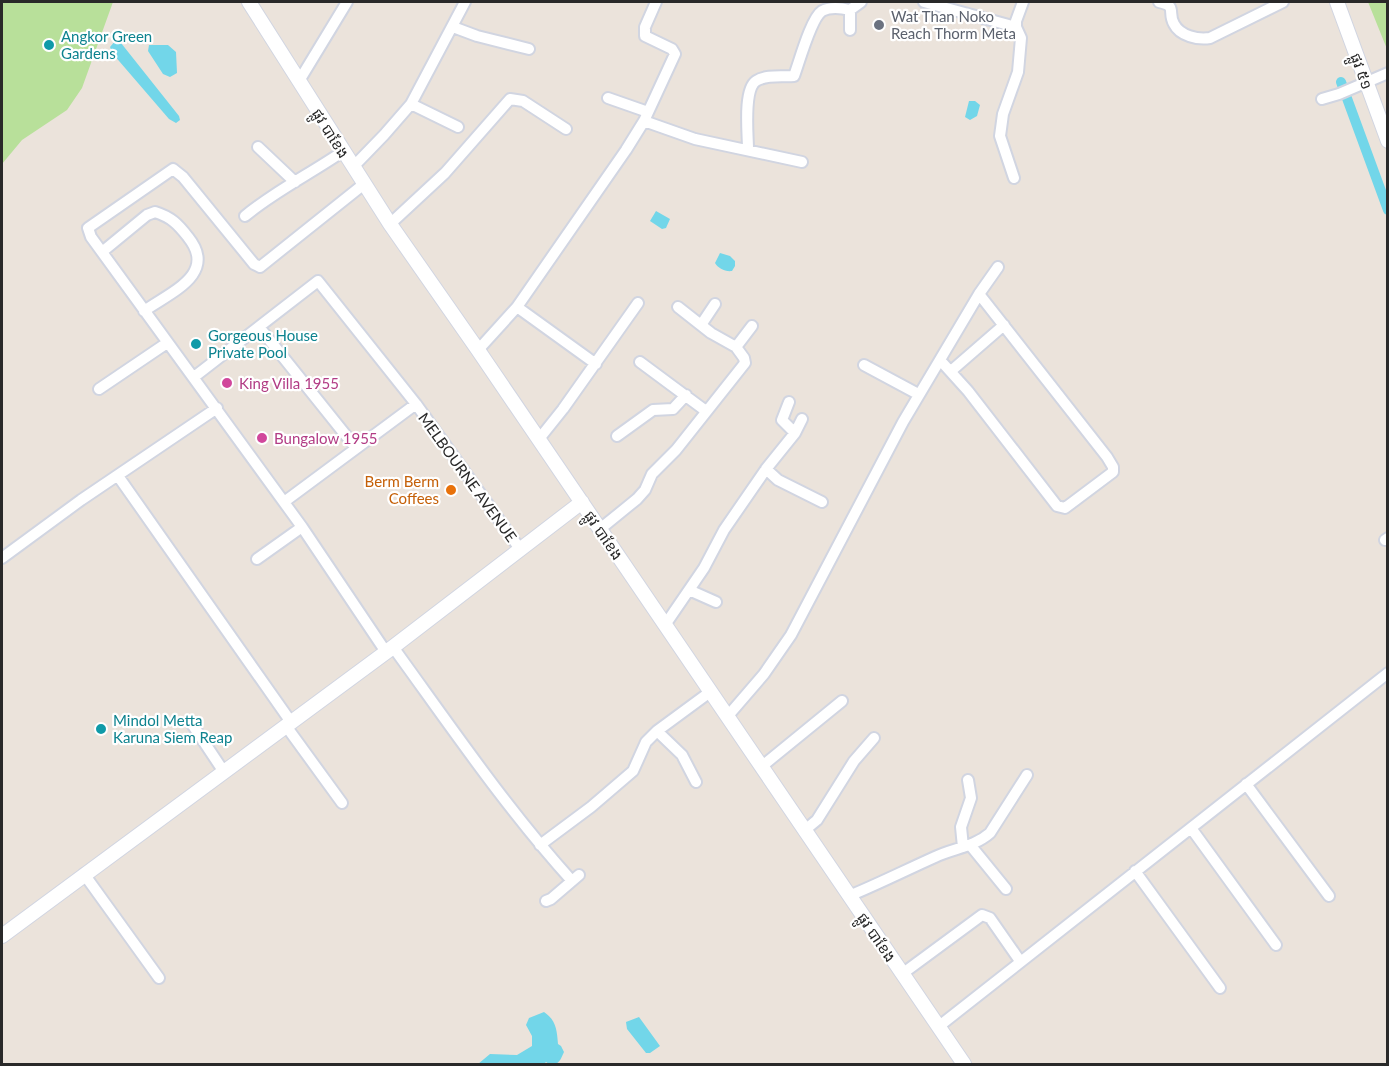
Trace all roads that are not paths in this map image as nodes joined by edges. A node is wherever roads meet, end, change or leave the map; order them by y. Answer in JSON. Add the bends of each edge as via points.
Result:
{"nodes":[{"id":1,"x":249,"y":2,"type":"edge"},
{"id":2,"x":347,"y":2,"type":"edge"},
{"id":3,"x":465,"y":2,"type":"edge"},
{"id":4,"x":656,"y":2,"type":"edge"},
{"id":5,"x":861,"y":2,"type":"edge"},
{"id":6,"x":924,"y":2,"type":"edge"},
{"id":7,"x":1023,"y":2,"type":"edge"},
{"id":8,"x":1159,"y":2,"type":"edge"},
{"id":9,"x":1283,"y":2,"type":"edge"},
{"id":10,"x":1337,"y":2,"type":"edge"},
{"id":11,"x":850,"y":10,"type":"junction"},
{"id":12,"x":453,"y":27,"type":"junction"},
{"id":13,"x":1016,"y":27,"type":"junction"},
{"id":14,"x":850,"y":30,"type":"dead end"},
{"id":15,"x":528,"y":49,"type":"dead end"},
{"id":16,"x":1388,"y":73,"type":"edge"},
{"id":17,"x":299,"y":81,"type":"junction"},
{"id":18,"x":1369,"y":81,"type":"junction"},
{"id":19,"x":608,"y":98,"type":"dead end"},
{"id":20,"x":1322,"y":99,"type":"dead end"},
{"id":21,"x":411,"y":104,"type":"junction"},
{"id":22,"x":646,"y":117,"type":"junction"},
{"id":23,"x":458,"y":127,"type":"dead end"},
{"id":24,"x":566,"y":129,"type":"dead end"},
{"id":25,"x":1388,"y":141,"type":"edge"},
{"id":26,"x":258,"y":147,"type":"dead end"},
{"id":27,"x":748,"y":149,"type":"junction"},
{"id":28,"x":342,"y":152,"type":"junction"},
{"id":29,"x":802,"y":162,"type":"dead end"},
{"id":30,"x":352,"y":167,"type":"junction"},
{"id":31,"x":1014,"y":178,"type":"dead end"},
{"id":32,"x":294,"y":182,"type":"junction"},
{"id":33,"x":364,"y":184,"type":"junction"},
{"id":34,"x":245,"y":216,"type":"dead end"},
{"id":35,"x":390,"y":224,"type":"junction"},
{"id":36,"x":102,"y":252,"type":"junction"},
{"id":37,"x":998,"y":267,"type":"dead end"},
{"id":38,"x":979,"y":294,"type":"junction"},
{"id":39,"x":638,"y":303,"type":"dead end"},
{"id":40,"x":715,"y":304,"type":"dead end"},
{"id":41,"x":517,"y":307,"type":"junction"},
{"id":42,"x":678,"y":307,"type":"dead end"},
{"id":43,"x":144,"y":311,"type":"junction"},
{"id":44,"x":701,"y":325,"type":"junction"},
{"id":45,"x":1004,"y":325,"type":"junction"},
{"id":46,"x":752,"y":326,"type":"dead end"},
{"id":47,"x":259,"y":327,"type":"junction"},
{"id":48,"x":167,"y":343,"type":"junction"},
{"id":49,"x":736,"y":347,"type":"junction"},
{"id":50,"x":478,"y":350,"type":"junction"},
{"id":51,"x":940,"y":360,"type":"junction"},
{"id":52,"x":640,"y":362,"type":"dead end"},
{"id":53,"x":596,"y":364,"type":"junction"},
{"id":54,"x":864,"y":365,"type":"dead end"},
{"id":55,"x":951,"y":371,"type":"junction"},
{"id":56,"x":194,"y":377,"type":"junction"},
{"id":57,"x":99,"y":389,"type":"dead end"},
{"id":58,"x":918,"y":394,"type":"junction"},
{"id":59,"x":686,"y":395,"type":"junction"},
{"id":60,"x":789,"y":402,"type":"dead end"},
{"id":61,"x":416,"y":404,"type":"junction"},
{"id":62,"x":217,"y":408,"type":"junction"},
{"id":63,"x":706,"y":411,"type":"junction"},
{"id":64,"x":802,"y":419,"type":"dead end"},
{"id":65,"x":795,"y":433,"type":"junction"},
{"id":66,"x":617,"y":436,"type":"dead end"},
{"id":67,"x":539,"y":439,"type":"junction"},
{"id":68,"x":356,"y":447,"type":"junction"},
{"id":69,"x":766,"y":469,"type":"junction"},
{"id":70,"x":118,"y":476,"type":"junction"},
{"id":71,"x":284,"y":502,"type":"junction"},
{"id":72,"x":582,"y":502,"type":"junction"},
{"id":73,"x":822,"y":502,"type":"dead end"},
{"id":74,"x":302,"y":528,"type":"junction"},
{"id":75,"x":600,"y":529,"type":"junction"},
{"id":76,"x":520,"y":549,"type":"junction"},
{"id":77,"x":2,"y":558,"type":"edge"},
{"id":78,"x":258,"y":560,"type":"dead end"},
{"id":79,"x":689,"y":590,"type":"junction"},
{"id":80,"x":716,"y":602,"type":"dead end"},
{"id":81,"x":665,"y":625,"type":"junction"},
{"id":82,"x":389,"y":650,"type":"junction"},
{"id":83,"x":1388,"y":673,"type":"edge"},
{"id":84,"x":710,"y":692,"type":"junction"},
{"id":85,"x":842,"y":700,"type":"dead end"},
{"id":86,"x":727,"y":717,"type":"junction"},
{"id":87,"x":192,"y":724,"type":"dead end"},
{"id":88,"x":289,"y":724,"type":"junction"},
{"id":89,"x":657,"y":731,"type":"junction"},
{"id":90,"x":874,"y":738,"type":"dead end"},
{"id":91,"x":761,"y":766,"type":"junction"},
{"id":92,"x":224,"y":772,"type":"junction"},
{"id":93,"x":1027,"y":775,"type":"dead end"},
{"id":94,"x":969,"y":780,"type":"dead end"},
{"id":95,"x":696,"y":782,"type":"dead end"},
{"id":96,"x":1246,"y":784,"type":"junction"},
{"id":97,"x":342,"y":803,"type":"dead end"},
{"id":98,"x":1191,"y":828,"type":"junction"},
{"id":99,"x":805,"y":830,"type":"junction"},
{"id":100,"x":540,"y":845,"type":"junction"},
{"id":101,"x":967,"y":847,"type":"junction"},
{"id":102,"x":1135,"y":872,"type":"junction"},
{"id":103,"x":84,"y":874,"type":"junction"},
{"id":104,"x":1006,"y":889,"type":"dead end"},
{"id":105,"x":849,"y":896,"type":"junction"},
{"id":106,"x":1329,"y":896,"type":"dead end"},
{"id":107,"x":546,"y":901,"type":"dead end"},
{"id":108,"x":2,"y":936,"type":"edge"},
{"id":109,"x":1276,"y":945,"type":"dead end"},
{"id":110,"x":1020,"y":961,"type":"junction"},
{"id":111,"x":902,"y":974,"type":"junction"},
{"id":112,"x":159,"y":978,"type":"dead end"},
{"id":113,"x":1220,"y":988,"type":"dead end"},
{"id":114,"x":938,"y":1027,"type":"junction"},
{"id":115,"x":964,"y":1065,"type":"edge"}],
"edges":[{"from":1,"to":17,"type":"street","name":"ផ្លូវ បាខែង"},
{"from":2,"to":17,"type":"street"},
{"from":3,"to":12,"type":"street"},
{"from":4,"to":22,"type":"street","via":[[645,36],[675,54]]},
{"from":5,"to":11,"type":"street"},
{"from":6,"to":13,"type":"street"},
{"from":7,"to":13,"type":"street"},
{"from":8,"to":9,"type":"street","via":[[1171,8],[1177,28],[1202,40]]},
{"from":10,"to":18,"type":"street","name":"ផ្លូវ ៥១"},
{"from":11,"to":14,"type":"street"},
{"from":11,"to":27,"type":"street","via":[[837,8],[819,14],[794,76],[767,77],[753,84],[749,92]]},
{"from":12,"to":15,"type":"street"},
{"from":12,"to":21,"type":"street"},
{"from":13,"to":31,"type":"street","via":[[1021,38],[1018,72],[1000,129]]},
{"from":16,"to":18,"type":"street"},
{"from":17,"to":28,"type":"street","name":"ផ្លូវ បាខែង"},
{"from":18,"to":20,"type":"street"},
{"from":18,"to":25,"type":"street","name":"ផ្លូវ ៥១"},
{"from":19,"to":22,"type":"street"},
{"from":21,"to":23,"type":"street"},
{"from":21,"to":30,"type":"street"},
{"from":22,"to":27,"type":"street","via":[[695,139]]},
{"from":22,"to":41,"type":"street"},
{"from":24,"to":35,"type":"street","via":[[523,100],[510,99],[445,173]]},
{"from":26,"to":32,"type":"street"},
{"from":27,"to":29,"type":"street"},
{"from":28,"to":30,"type":"street","name":"ផ្លូវ បាខែង"},
{"from":28,"to":32,"type":"street"},
{"from":30,"to":33,"type":"street","name":"ផ្លូវ បាខែង"},
{"from":32,"to":34,"type":"street"},
{"from":33,"to":35,"type":"street","name":"ផ្លូវ បាខែង"},
{"from":33,"to":36,"type":"street","via":[[258,267],[173,169],[88,228]]},
{"from":35,"to":50,"type":"street","name":"ផ្លូវ បាខែង"},
{"from":36,"to":43,"type":"street"},
{"from":36,"to":43,"type":"street","via":[[155,212],[173,219],[192,242],[199,261],[194,274]]},
{"from":37,"to":38,"type":"street"},
{"from":38,"to":45,"type":"street"},
{"from":38,"to":51,"type":"street"},
{"from":39,"to":53,"type":"street"},
{"from":40,"to":44,"type":"street"},
{"from":41,"to":50,"type":"street"},
{"from":41,"to":53,"type":"street"},
{"from":42,"to":44,"type":"street"},
{"from":43,"to":48,"type":"street"},
{"from":44,"to":49,"type":"street"},
{"from":45,"to":55,"type":"street"},
{"from":45,"to":55,"type":"street","via":[[1113,471],[1065,508],[1057,506]]},
{"from":46,"to":49,"type":"street"},
{"from":47,"to":56,"type":"street","name":"MELBOURNE AVENUE"},
{"from":47,"to":61,"type":"street","name":"MELBOURNE AVENUE","via":[[318,281]]},
{"from":47,"to":68,"type":"street"},
{"from":48,"to":56,"type":"street"},
{"from":48,"to":57,"type":"street"},
{"from":49,"to":63,"type":"street","via":[[745,363]]},
{"from":50,"to":67,"type":"street","name":"ផ្លូវ បាខែង"},
{"from":51,"to":55,"type":"street"},
{"from":51,"to":58,"type":"street"},
{"from":52,"to":59,"type":"street"},
{"from":53,"to":67,"type":"street"},
{"from":54,"to":58,"type":"street"},
{"from":56,"to":62,"type":"street"},
{"from":58,"to":86,"type":"street","via":[[791,635]]},
{"from":59,"to":63,"type":"street"},
{"from":59,"to":66,"type":"street","via":[[673,409],[653,410]]},
{"from":60,"to":65,"type":"street","via":[[782,420]]},
{"from":61,"to":68,"type":"street","name":"MELBOURNE AVENUE"},
{"from":61,"to":76,"type":"street","name":"MELBOURNE AVENUE"},
{"from":62,"to":70,"type":"street"},
{"from":62,"to":71,"type":"street"},
{"from":63,"to":75,"type":"street","via":[[652,474],[637,499]]},
{"from":64,"to":65,"type":"street"},
{"from":65,"to":69,"type":"street"},
{"from":67,"to":72,"type":"street","name":"ផ្លូវ បាខែង"},
{"from":68,"to":71,"type":"street","name":"MELBOURNE AVENUE"},
{"from":69,"to":73,"type":"street","via":[[778,480]]},
{"from":69,"to":79,"type":"street"},
{"from":70,"to":77,"type":"street"},
{"from":70,"to":88,"type":"street"},
{"from":71,"to":74,"type":"street"},
{"from":72,"to":75,"type":"street","name":"ផ្លូវ បាខែង"},
{"from":72,"to":76,"type":"street"},
{"from":74,"to":78,"type":"street"},
{"from":74,"to":82,"type":"street"},
{"from":75,"to":81,"type":"street","name":"ផ្លូវ បាខែង"},
{"from":76,"to":82,"type":"street"},
{"from":79,"to":80,"type":"street"},
{"from":79,"to":81,"type":"street"},
{"from":81,"to":84,"type":"street","name":"ផ្លូវ បាខែង"},
{"from":82,"to":88,"type":"street"},
{"from":82,"to":100,"type":"street"},
{"from":83,"to":96,"type":"street"},
{"from":84,"to":86,"type":"street","name":"ផ្លូវ បាខែង"},
{"from":84,"to":89,"type":"street"},
{"from":85,"to":91,"type":"street"},
{"from":86,"to":91,"type":"street","name":"ផ្លូវ បាខែង"},
{"from":87,"to":92,"type":"street"},
{"from":88,"to":92,"type":"street"},
{"from":88,"to":97,"type":"street"},
{"from":89,"to":95,"type":"street","via":[[682,755]]},
{"from":89,"to":100,"type":"street","via":[[646,742],[633,771]]},
{"from":90,"to":99,"type":"street","via":[[854,761],[817,820]]},
{"from":91,"to":99,"type":"street","name":"ផ្លូវ បាខែង"},
{"from":92,"to":103,"type":"street"},
{"from":93,"to":101,"type":"street","via":[[990,833]]},
{"from":94,"to":101,"type":"street","via":[[971,798],[961,827]]},
{"from":96,"to":98,"type":"street"},
{"from":96,"to":106,"type":"street"},
{"from":98,"to":102,"type":"street"},
{"from":98,"to":109,"type":"street"},
{"from":99,"to":105,"type":"street","name":"ផ្លូវ បាខែង"},
{"from":100,"to":107,"type":"street","via":[[576,878]]},
{"from":101,"to":104,"type":"street"},
{"from":101,"to":105,"type":"street","via":[[935,856]]},
{"from":102,"to":110,"type":"street"},
{"from":102,"to":113,"type":"street"},
{"from":103,"to":108,"type":"street"},
{"from":103,"to":112,"type":"street"},
{"from":105,"to":111,"type":"street","name":"ផ្លូវ បាខែង"},
{"from":110,"to":111,"type":"street","via":[[988,916],[982,915]]},
{"from":110,"to":114,"type":"street"},
{"from":111,"to":114,"type":"street","name":"ផ្លូវ បាខែង"},
{"from":114,"to":115,"type":"street","name":"ផ្លូវ បាខែង"}]}
